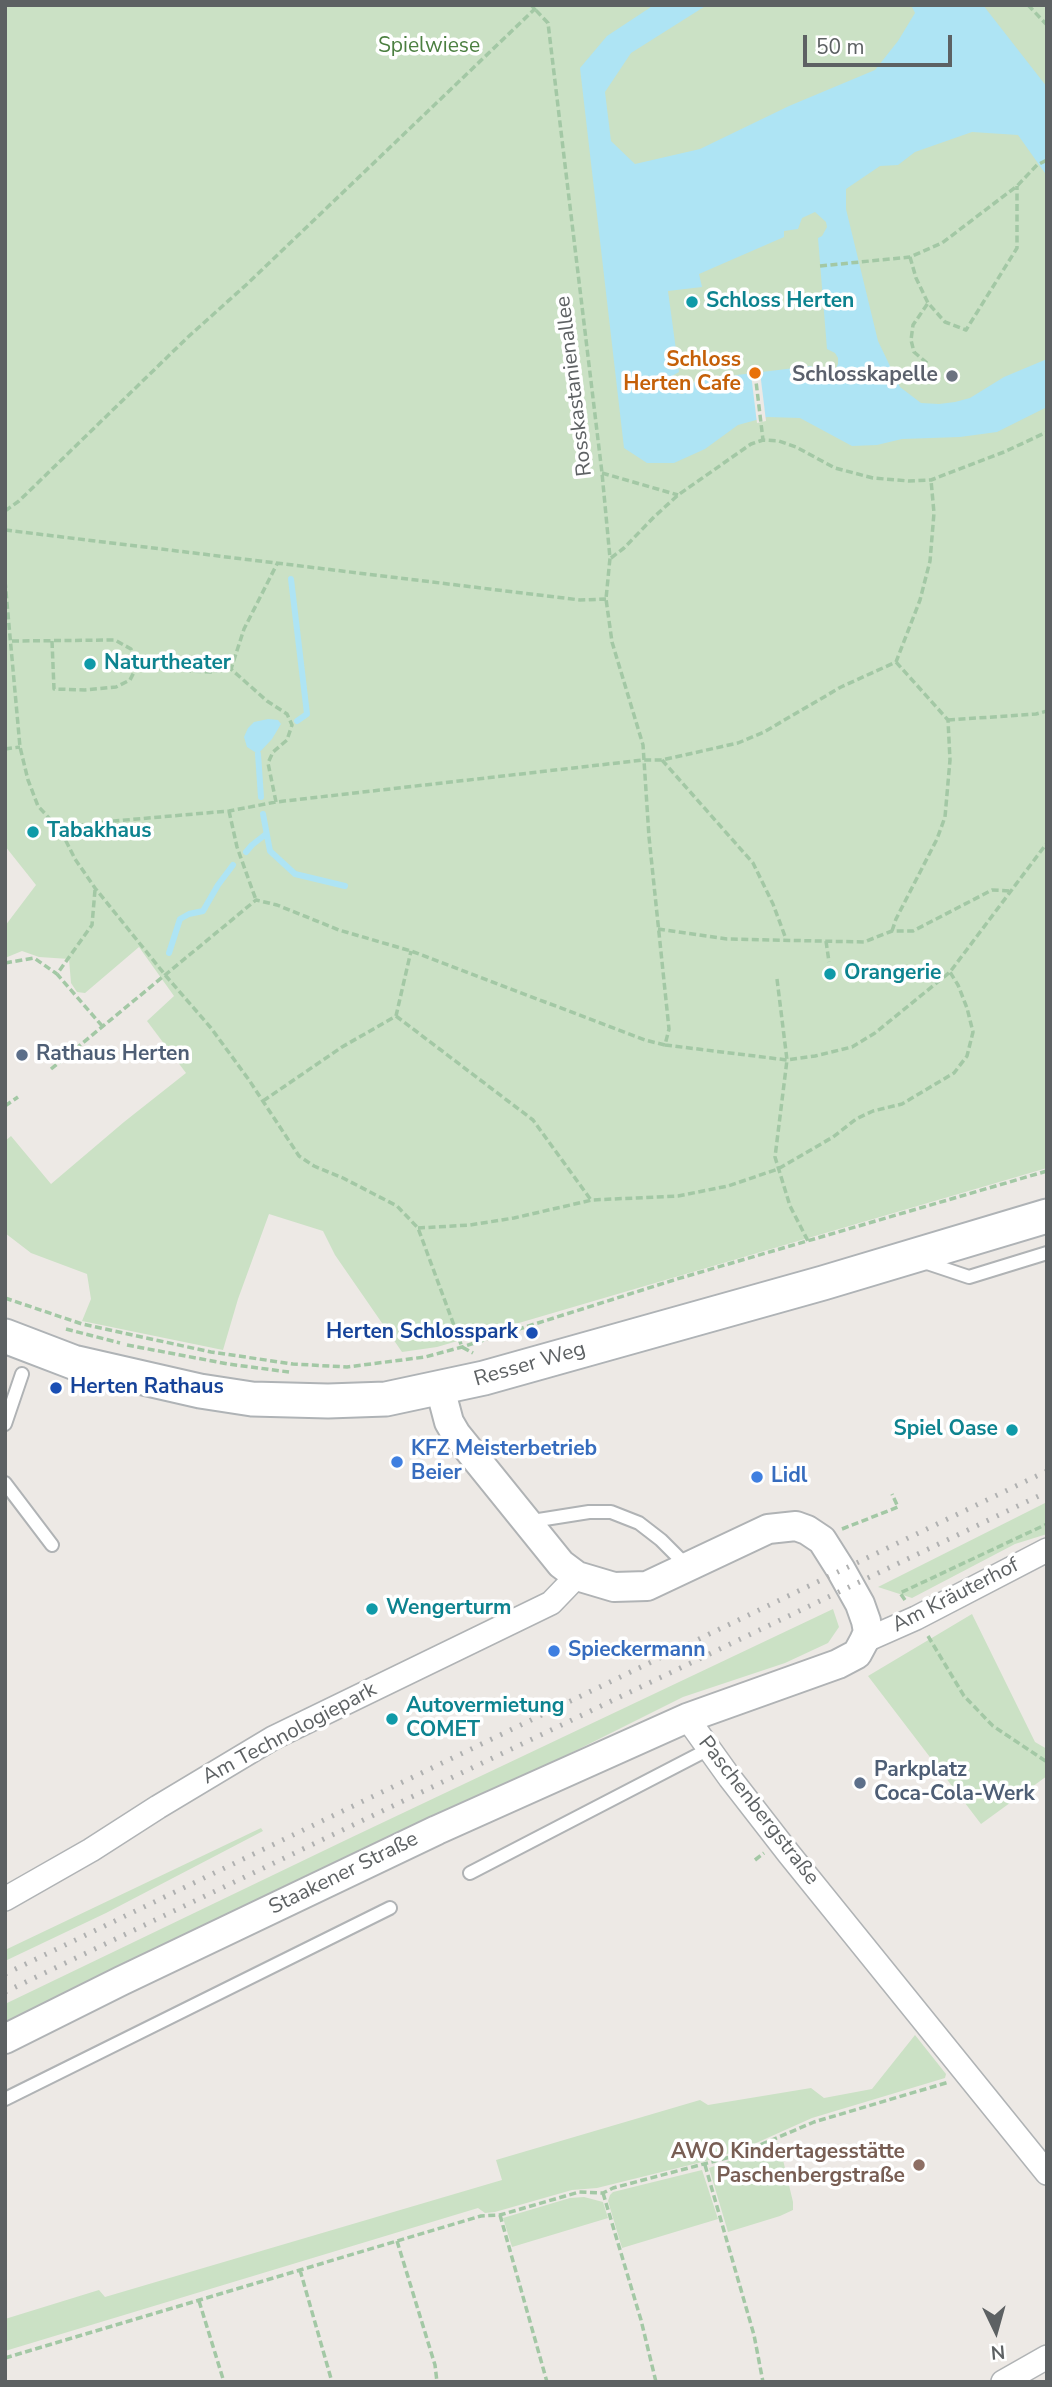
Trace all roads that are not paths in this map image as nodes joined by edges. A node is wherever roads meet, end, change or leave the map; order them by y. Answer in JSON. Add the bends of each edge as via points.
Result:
{"nodes":[{"id":1,"x":1047,"y":1216,"type":"edge"},
{"id":2,"x":1047,"y":1253,"type":"edge"},
{"id":3,"x":907,"y":1257,"type":"junction"},
{"id":4,"x":5,"y":1336,"type":"edge"},
{"id":5,"x":22,"y":1374,"type":"dead end"},
{"id":6,"x":440,"y":1388,"type":"junction"},
{"id":7,"x":5,"y":1424,"type":"edge"},
{"id":8,"x":5,"y":1483,"type":"edge"},
{"id":9,"x":526,"y":1522,"type":"junction"},
{"id":10,"x":52,"y":1545,"type":"dead end"},
{"id":11,"x":1047,"y":1550,"type":"edge"},
{"id":12,"x":688,"y":1567,"type":"junction"},
{"id":13,"x":577,"y":1576,"type":"junction"},
{"id":14,"x":864,"y":1641,"type":"junction"},
{"id":15,"x":687,"y":1718,"type":"junction"},
{"id":16,"x":709,"y":1749,"type":"junction"},
{"id":17,"x":470,"y":1872,"type":"dead end"},
{"id":18,"x":5,"y":1899,"type":"edge"},
{"id":19,"x":390,"y":1909,"type":"dead end"},
{"id":20,"x":5,"y":2039,"type":"edge"},
{"id":21,"x":5,"y":2099,"type":"edge"},
{"id":22,"x":1038,"y":2147,"type":"edge"},
{"id":23,"x":1047,"y":2173,"type":"edge"},
{"id":24,"x":1047,"y":2357,"type":"edge"},
{"id":25,"x":1003,"y":2382,"type":"edge"}],
"edges":[{"from":1,"to":3,"type":"main road","name":"Resser Weg"},
{"from":2,"to":3,"type":"lane","via":[[968,1277]]},
{"from":3,"to":6,"type":"main road","name":"Resser Weg"},
{"from":4,"to":6,"type":"main road","name":"Resser Weg","via":[[73,1362],[252,1399],[386,1399]]},
{"from":5,"to":7,"type":"lane"},
{"from":6,"to":9,"type":"street","via":[[456,1434]]},
{"from":8,"to":10,"type":"lane"},
{"from":9,"to":12,"type":"lane","via":[[611,1512],[639,1524]]},
{"from":9,"to":13,"type":"street"},
{"from":11,"to":14,"type":"street","name":"Am Kräuterhof"},
{"from":12,"to":13,"type":"street","via":[[647,1586],[627,1588]]},
{"from":12,"to":14,"type":"street","via":[[768,1529],[796,1526],[807,1530],[822,1540],[860,1604],[868,1632]]},
{"from":13,"to":18,"type":"street","name":"Am Technologiepark","via":[[551,1603],[273,1738]]},
{"from":14,"to":15,"type":"street","name":"Paschenbergstraße","via":[[856,1654],[838,1664]]},
{"from":15,"to":16,"type":"street","name":"Paschenbergstraße"},
{"from":15,"to":20,"type":"street","name":"Staakener Straße","via":[[437,1830]]},
{"from":16,"to":17,"type":"lane"},
{"from":16,"to":22,"type":"street","name":"Paschenbergstraße","via":[[967,2076]]},
{"from":19,"to":21,"type":"lane"},
{"from":22,"to":23,"type":"street","name":"Paschenbergstraße"},
{"from":24,"to":25,"type":"street"}]}
